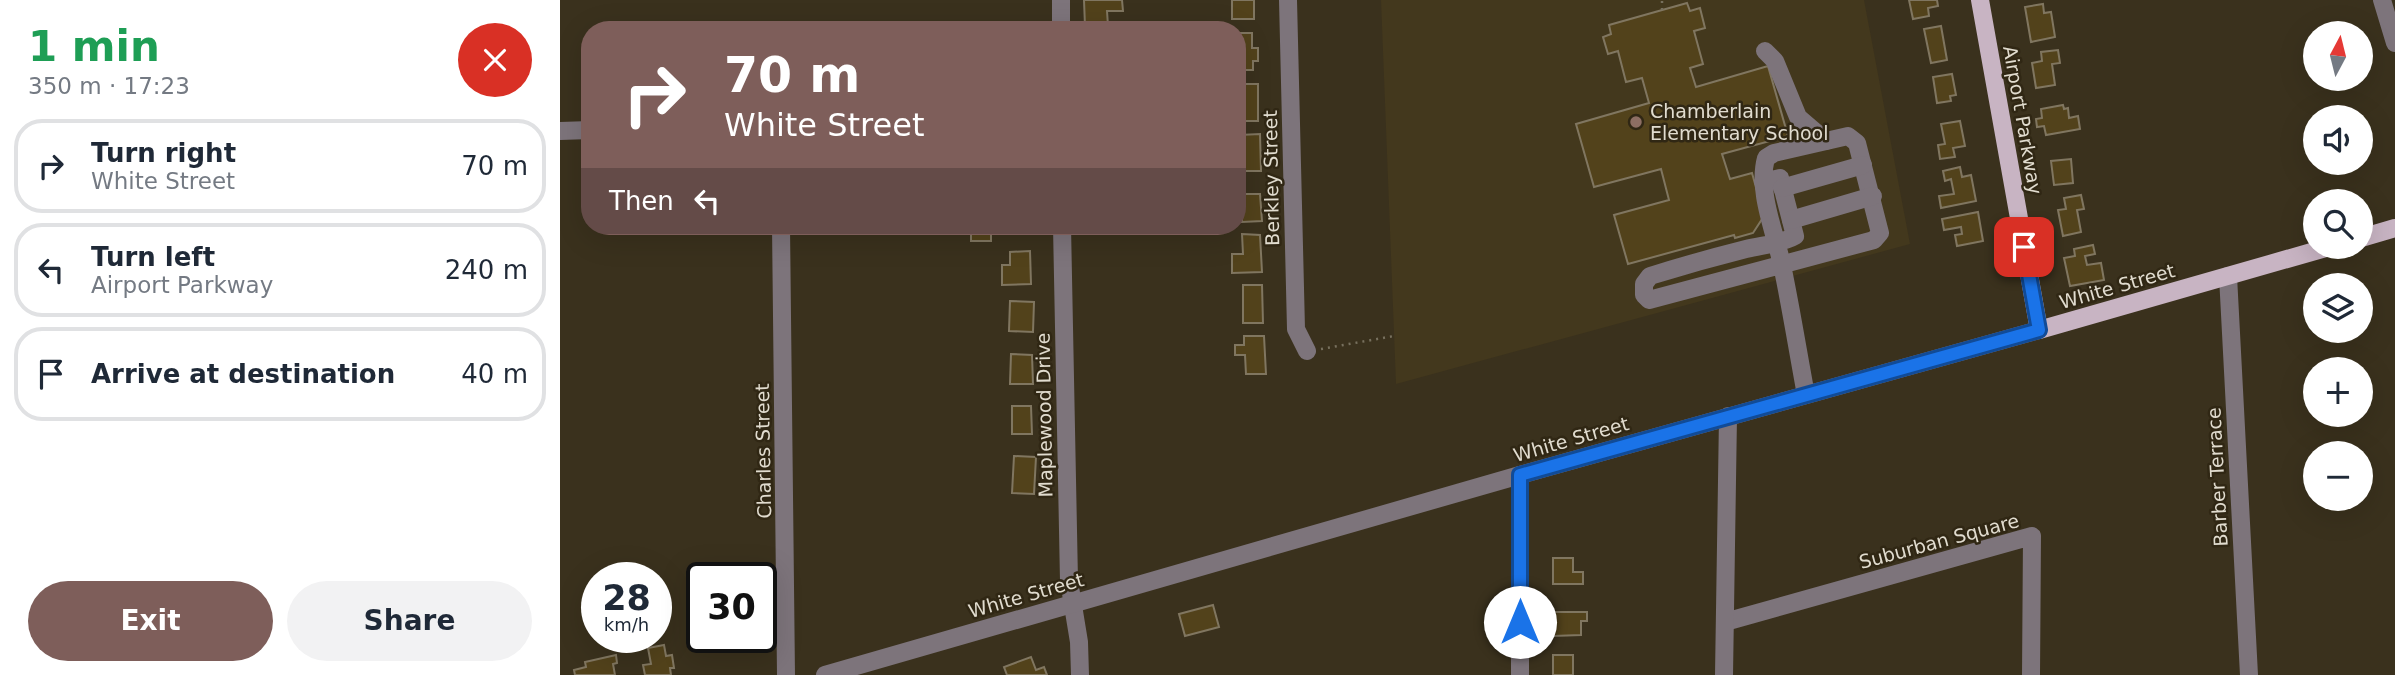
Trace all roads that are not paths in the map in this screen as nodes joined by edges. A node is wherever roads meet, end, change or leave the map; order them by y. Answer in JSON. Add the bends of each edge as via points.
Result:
{"nodes":[{"id":1,"x":1061,"y":0,"type":"edge"},
{"id":2,"x":1288,"y":0,"type":"edge"},
{"id":3,"x":1980,"y":0,"type":"edge"},
{"id":4,"x":2382,"y":0,"type":"edge"},
{"id":5,"x":1061,"y":21,"type":"edge"},
{"id":6,"x":2395,"y":43,"type":"edge"},
{"id":7,"x":1765,"y":51,"type":"dead end"},
{"id":8,"x":581,"y":130,"type":"edge"},
{"id":9,"x":560,"y":131,"type":"edge"},
{"id":10,"x":1826,"y":141,"type":"junction"},
{"id":11,"x":1863,"y":165,"type":"junction"},
{"id":12,"x":1763,"y":182,"type":"junction"},
{"id":13,"x":1782,"y":188,"type":"junction"},
{"id":14,"x":1873,"y":196,"type":"junction"},
{"id":15,"x":1791,"y":220,"type":"junction"},
{"id":16,"x":2395,"y":228,"type":"edge"},
{"id":17,"x":2373,"y":234,"type":"edge"},
{"id":18,"x":781,"y":235,"type":"edge"},
{"id":19,"x":1062,"y":235,"type":"edge"},
{"id":20,"x":1777,"y":242,"type":"junction"},
{"id":21,"x":2303,"y":254,"type":"edge"},
{"id":22,"x":1782,"y":267,"type":"junction"},
{"id":23,"x":2228,"y":276,"type":"junction"},
{"id":24,"x":2039,"y":330,"type":"junction"},
{"id":25,"x":1307,"y":351,"type":"road end"},
{"id":26,"x":1806,"y":395,"type":"junction"},
{"id":27,"x":1728,"y":416,"type":"junction"},
{"id":28,"x":1520,"y":475,"type":"junction"},
{"id":29,"x":1070,"y":604,"type":"junction"},
{"id":30,"x":1725,"y":622,"type":"junction"},
{"id":31,"x":786,"y":675,"type":"edge"},
{"id":32,"x":825,"y":675,"type":"edge"},
{"id":33,"x":1080,"y":675,"type":"edge"},
{"id":34,"x":1520,"y":675,"type":"edge"},
{"id":35,"x":1724,"y":675,"type":"edge"},
{"id":36,"x":2031,"y":675,"type":"edge"},
{"id":37,"x":2249,"y":675,"type":"edge"}],
"edges":[{"from":1,"to":5,"type":"street"},
{"from":2,"to":25,"type":"street","name":"Berkley Street","via":[[1296,329]]},
{"from":3,"to":24,"type":"main road","name":"Airport Parkway"},
{"from":4,"to":6,"type":"street"},
{"from":7,"to":10,"type":"street","via":[[1775,61],[1798,117]]},
{"from":8,"to":9,"type":"street"},
{"from":10,"to":11,"type":"street","via":[[1848,136],[1857,143]]},
{"from":10,"to":12,"type":"street","via":[[1766,158]]},
{"from":11,"to":13,"type":"street"},
{"from":11,"to":14,"type":"street"},
{"from":12,"to":13,"type":"street","via":[[1780,178]]},
{"from":12,"to":20,"type":"street"},
{"from":13,"to":15,"type":"street"},
{"from":14,"to":15,"type":"street"},
{"from":14,"to":22,"type":"street","via":[[1880,233],[1874,240]]},
{"from":15,"to":20,"type":"street","via":[[1795,236]]},
{"from":16,"to":17,"type":"main road"},
{"from":18,"to":31,"type":"street","name":"Charles Street"},
{"from":19,"to":29,"type":"street","name":"Maplewood Drive"},
{"from":20,"to":22,"type":"street"},
{"from":20,"to":22,"type":"street","via":[[1650,276],[1644,295],[1649,300]]},
{"from":21,"to":23,"type":"main road","name":"White Street"},
{"from":22,"to":26,"type":"street"},
{"from":23,"to":24,"type":"main road","name":"White Street"},
{"from":23,"to":37,"type":"street","name":"Barber Terrace"},
{"from":24,"to":26,"type":"street","name":"White Street"},
{"from":26,"to":27,"type":"street","name":"White Street"},
{"from":27,"to":28,"type":"street","name":"White Street"},
{"from":27,"to":30,"type":"street"},
{"from":28,"to":29,"type":"street","name":"White Street"},
{"from":28,"to":34,"type":"street"},
{"from":29,"to":32,"type":"street","name":"White Street"},
{"from":29,"to":33,"type":"street","name":"Maplewood Drive","via":[[1079,642]]},
{"from":30,"to":35,"type":"street"},
{"from":30,"to":36,"type":"street","name":"Suburban Square","via":[[2032,536]]}]}
